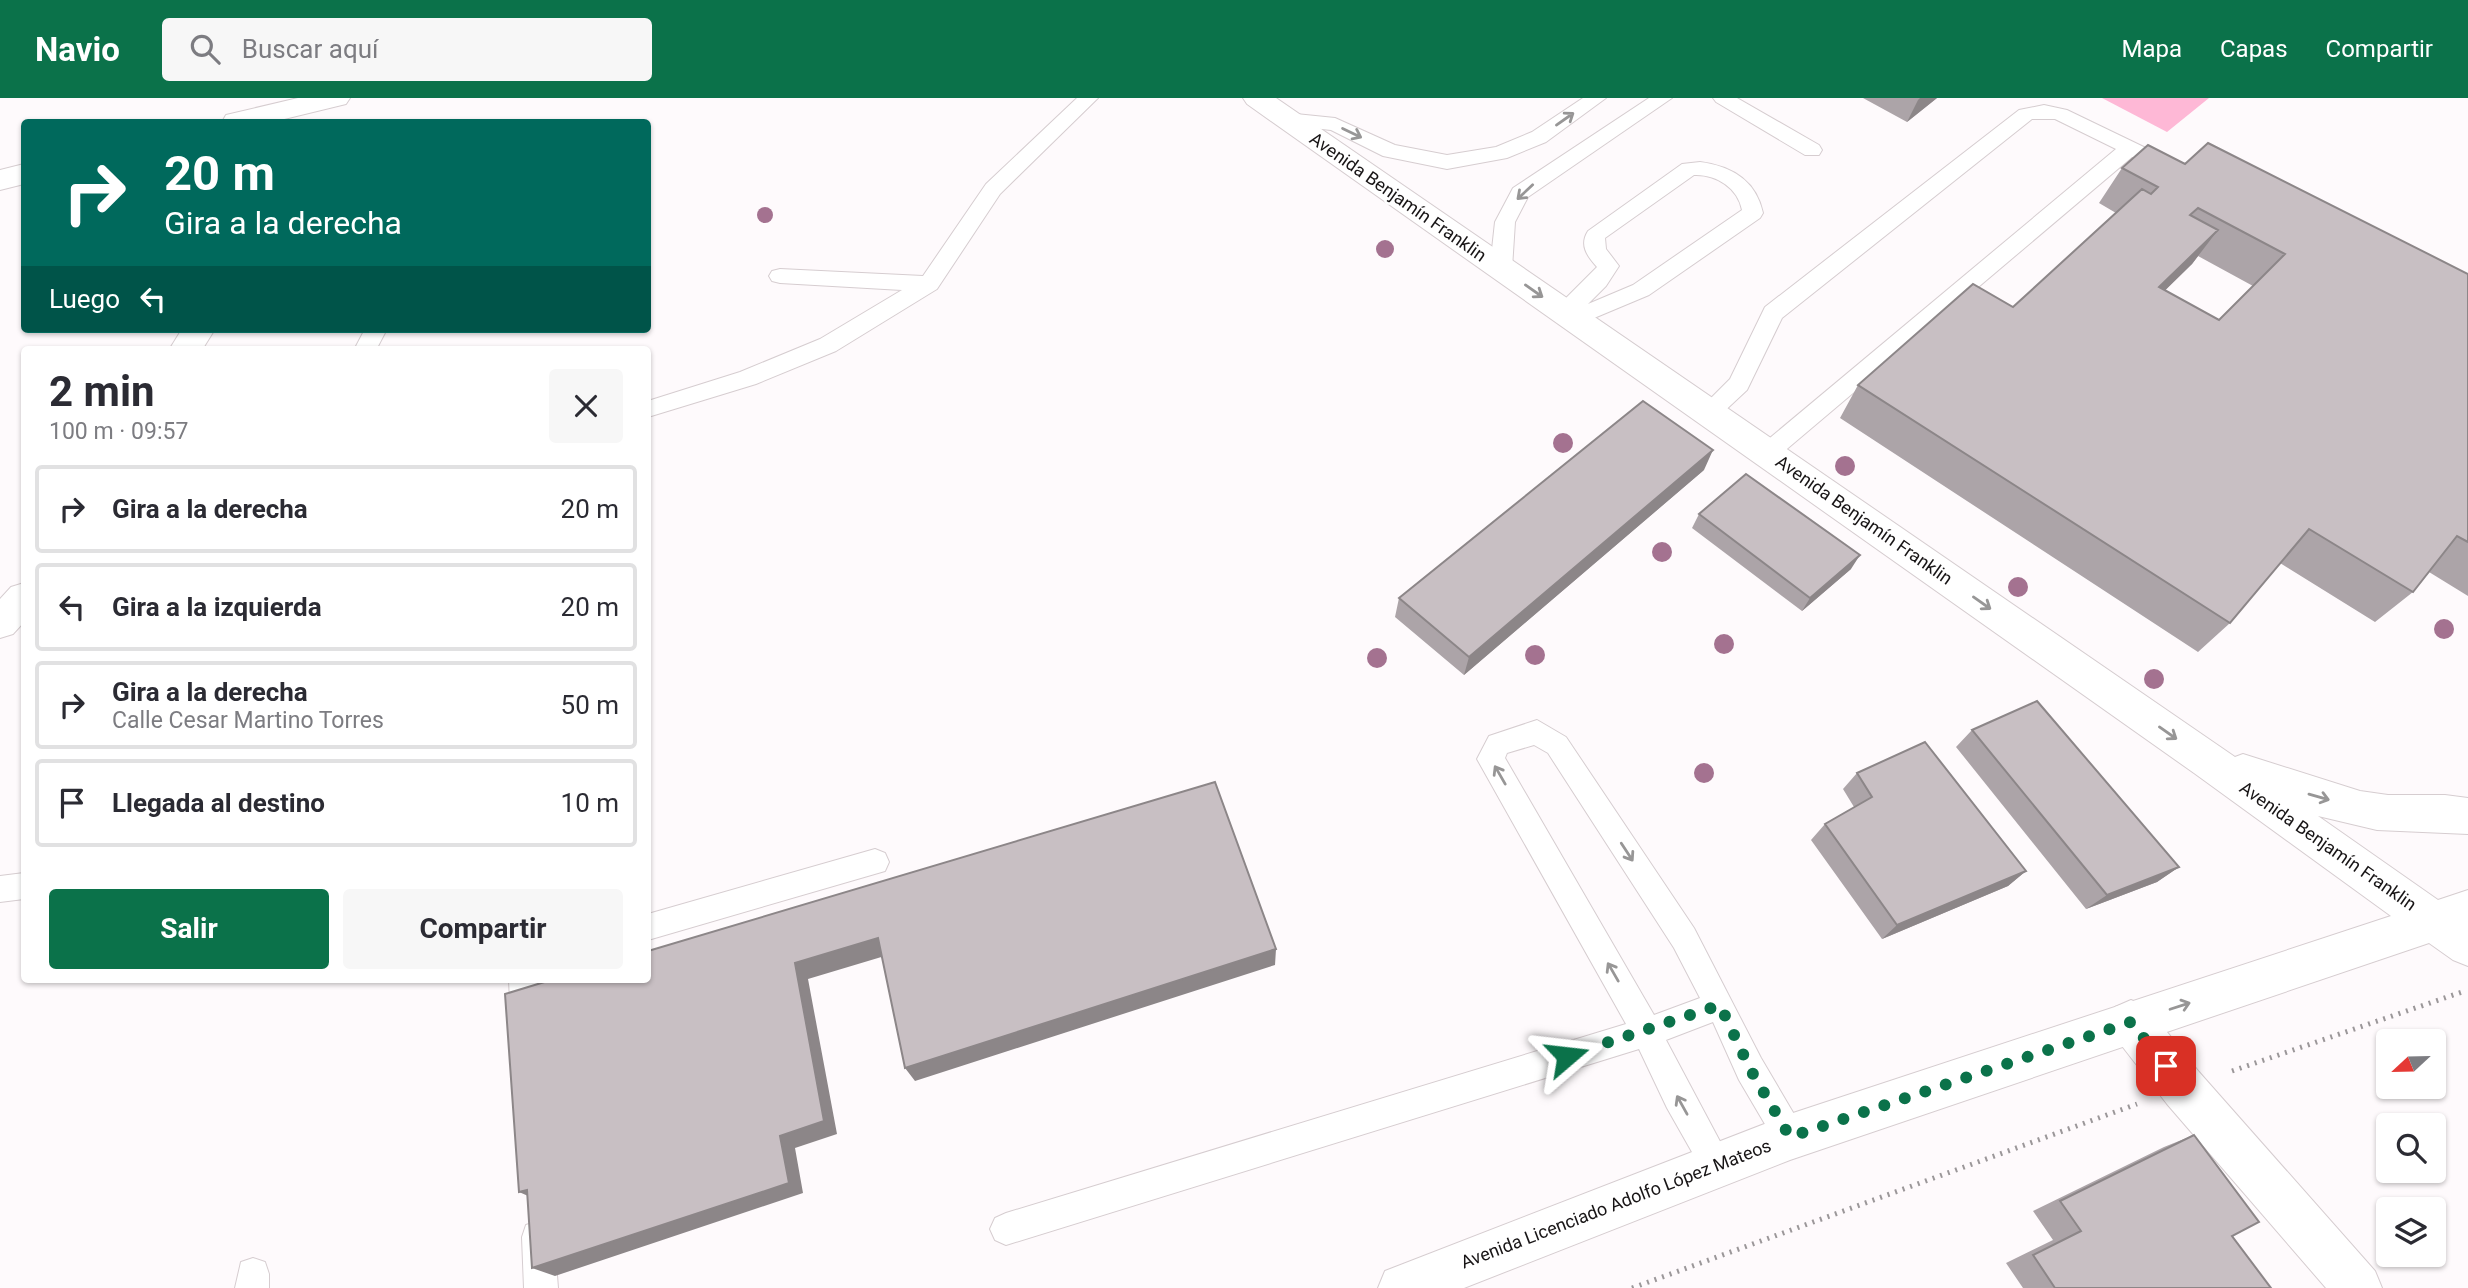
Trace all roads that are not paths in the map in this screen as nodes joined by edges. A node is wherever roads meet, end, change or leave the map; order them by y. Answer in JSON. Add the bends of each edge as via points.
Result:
{"nodes":[{"id":1,"x":336,"y":98,"type":"edge"},
{"id":2,"x":343,"y":98,"type":"edge"},
{"id":3,"x":1088,"y":98,"type":"edge"},
{"id":4,"x":1257,"y":98,"type":"edge"},
{"id":5,"x":1596,"y":98,"type":"edge"},
{"id":6,"x":1662,"y":98,"type":"edge"},
{"id":7,"x":1723,"y":98,"type":"edge"},
{"id":8,"x":248,"y":119,"type":"edge"},
{"id":9,"x":330,"y":119,"type":"edge"},
{"id":10,"x":1286,"y":119,"type":"junction"},
{"id":11,"x":2130,"y":148,"type":"junction"},
{"id":12,"x":1812,"y":150,"type":"dead end"},
{"id":13,"x":21,"y":175,"type":"edge"},
{"id":14,"x":2190,"y":178,"type":"edge"},
{"id":15,"x":0,"y":180,"type":"edge"},
{"id":16,"x":1501,"y":268,"type":"junction"},
{"id":17,"x":780,"y":276,"type":"dead end"},
{"id":18,"x":929,"y":284,"type":"junction"},
{"id":19,"x":1570,"y":315,"type":"junction"},
{"id":20,"x":651,"y":408,"type":"edge"},
{"id":21,"x":1709,"y":412,"type":"junction"},
{"id":22,"x":1767,"y":453,"type":"junction"},
{"id":23,"x":21,"y":601,"type":"edge"},
{"id":24,"x":0,"y":623,"type":"edge"},
{"id":25,"x":2208,"y":761,"type":"junction"},
{"id":26,"x":2468,"y":816,"type":"edge"},
{"id":27,"x":875,"y":862,"type":"dead end"},
{"id":28,"x":21,"y":886,"type":"edge"},
{"id":29,"x":0,"y":889,"type":"edge"},
{"id":30,"x":2450,"y":915,"type":"edge"},
{"id":31,"x":651,"y":926,"type":"edge"},
{"id":32,"x":2468,"y":946,"type":"edge"},
{"id":33,"x":524,"y":983,"type":"edge"},
{"id":34,"x":1720,"y":1005,"type":"junction"},
{"id":35,"x":2131,"y":1022,"type":"junction"},
{"id":36,"x":1647,"y":1032,"type":"junction"},
{"id":37,"x":527,"y":1047,"type":"edge"},
{"id":38,"x":1790,"y":1137,"type":"junction"},
{"id":39,"x":1716,"y":1164,"type":"junction"},
{"id":40,"x":537,"y":1208,"type":"edge"},
{"id":41,"x":1006,"y":1229,"type":"dead end"},
{"id":42,"x":1469,"y":1275,"type":"edge"},
{"id":43,"x":541,"y":1288,"type":"edge"},
{"id":44,"x":1402,"y":1288,"type":"edge"},
{"id":45,"x":2358,"y":1288,"type":"edge"}],
"edges":[{"from":1,"to":8,"type":"main road"},
{"from":2,"to":9,"type":"main road"},
{"from":3,"to":18,"type":"lane","via":[[993,189]]},
{"from":4,"to":10,"type":"main road","name":"Avenida Benjamín Franklin"},
{"from":10,"to":5,"type":"lane","one_way":true,"via":[[1335,124],[1390,151],[1447,162],[1500,153],[1539,137]]},
{"from":6,"to":16,"type":"lane","one_way":true,"via":[[1520,193],[1505,222]]},
{"from":7,"to":12,"type":"lane"},
{"from":10,"to":16,"type":"main road","name":"Avenida Benjamín Franklin"},
{"from":11,"to":14,"type":"lane"},
{"from":11,"to":21,"type":"lane","via":[[2060,114],[2026,114],[1773,313],[1739,384]]},
{"from":11,"to":22,"type":"lane"},
{"from":13,"to":15,"type":"main road"},
{"from":16,"to":19,"type":"main road","name":"Avenida Benjamín Franklin","one_way":true},
{"from":17,"to":18,"type":"lane"},
{"from":18,"to":20,"type":"lane","via":[[828,345],[748,378]]},
{"from":19,"to":19,"type":"lane","via":[[1641,290],[1753,214],[1744,188],[1714,170],[1689,169],[1609,224],[1595,236],[1595,251],[1608,266]]},
{"from":19,"to":21,"type":"main road","name":"Avenida Benjamín Franklin"},
{"from":21,"to":22,"type":"main road","name":"Avenida Benjamín Franklin"},
{"from":22,"to":25,"type":"main road","name":"Avenida Benjamín Franklin","one_way":true},
{"from":23,"to":24,"type":"main road"},
{"from":25,"to":26,"type":"main road","one_way":true,"via":[[2378,812],[2449,811]]},
{"from":25,"to":30,"type":"main road","name":"Avenida Benjamín Franklin"},
{"from":27,"to":31,"type":"lane"},
{"from":28,"to":29,"type":"lane"},
{"from":30,"to":32,"type":"main road","name":"Avenida Benjamín Franklin"},
{"from":35,"to":30,"type":"main road","name":"Avenida Licenciado Adolfo López Mateos","one_way":true},
{"from":33,"to":37,"type":"lane"},
{"from":34,"to":36,"type":"lane"},
{"from":36,"to":34,"type":"lane","one_way":true,"via":[[1491,759],[1498,744],[1537,732],[1557,745],[1684,938]]},
{"from":34,"to":38,"type":"lane"},
{"from":35,"to":38,"type":"main road","name":"Avenida Licenciado Adolfo López Mateos"},
{"from":35,"to":45,"type":"main road"},
{"from":39,"to":36,"type":"lane","one_way":true},
{"from":36,"to":41,"type":"lane"},
{"from":38,"to":39,"type":"main road","name":"Avenida Licenciado Adolfo López Mateos"},
{"from":39,"to":42,"type":"main road","name":"Avenida Licenciado Adolfo López Mateos"},
{"from":40,"to":43,"type":"lane"},
{"from":42,"to":44,"type":"main road","name":"Avenida Licenciado Adolfo López Mateos"}]}
